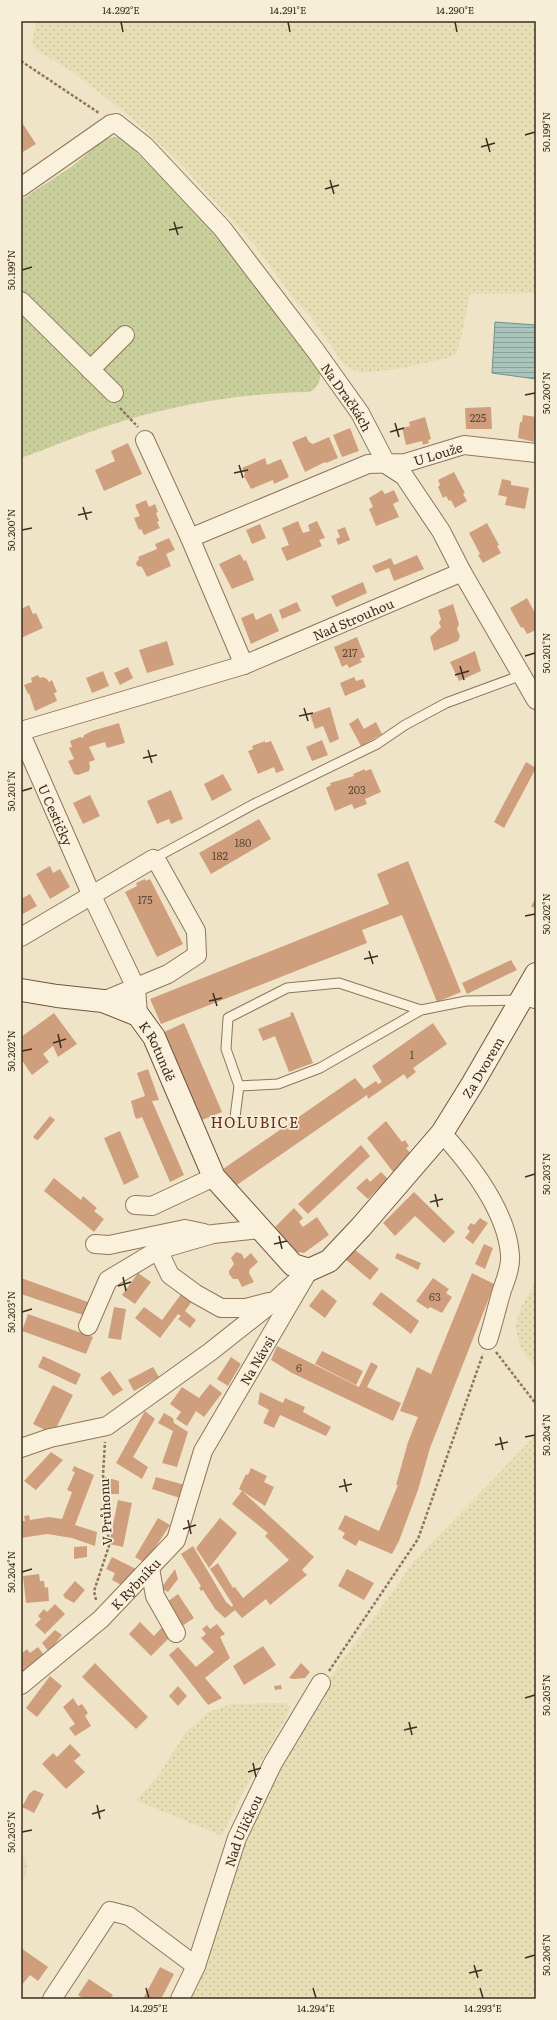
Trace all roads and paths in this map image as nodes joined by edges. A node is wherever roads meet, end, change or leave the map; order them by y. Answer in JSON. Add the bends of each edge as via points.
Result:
{"nodes":[{"id":1,"x":21,"y":61,"type":"edge"},
{"id":2,"x":110,"y":120,"type":"junction"},
{"id":3,"x":21,"y":187,"type":"edge"},
{"id":4,"x":21,"y":301,"type":"edge"},
{"id":5,"x":125,"y":334,"type":"dead end"},
{"id":6,"x":90,"y":370,"type":"junction"},
{"id":7,"x":114,"y":393,"type":"joint"},
{"id":8,"x":145,"y":440,"type":"joint"},
{"id":9,"x":536,"y":453,"type":"edge"},
{"id":10,"x":387,"y":464,"type":"junction"},
{"id":11,"x":190,"y":538,"type":"junction"},
{"id":12,"x":462,"y":572,"type":"junction"},
{"id":13,"x":244,"y":665,"type":"junction"},
{"id":14,"x":522,"y":675,"type":"junction"},
{"id":15,"x":536,"y":700,"type":"edge"},
{"id":16,"x":21,"y":733,"type":"edge"},
{"id":17,"x":153,"y":859,"type":"junction"},
{"id":18,"x":92,"y":896,"type":"junction"},
{"id":19,"x":21,"y":937,"type":"edge"},
{"id":20,"x":536,"y":974,"type":"edge"},
{"id":21,"x":136,"y":988,"type":"junction"},
{"id":22,"x":21,"y":990,"type":"edge"},
{"id":23,"x":103,"y":1001,"type":"junction"},
{"id":24,"x":529,"y":1002,"type":"edge"},
{"id":25,"x":421,"y":1010,"type":"junction"},
{"id":26,"x":138,"y":1015,"type":"junction"},
{"id":27,"x":239,"y":1086,"type":"junction"},
{"id":28,"x":235,"y":1117,"type":"dead end"},
{"id":29,"x":442,"y":1134,"type":"junction"},
{"id":30,"x":214,"y":1177,"type":"junction"},
{"id":31,"x":134,"y":1205,"type":"dead end"},
{"id":32,"x":261,"y":1229,"type":"junction"},
{"id":33,"x":213,"y":1234,"type":"junction"},
{"id":34,"x":95,"y":1244,"type":"dead end"},
{"id":35,"x":158,"y":1250,"type":"junction"},
{"id":36,"x":309,"y":1270,"type":"junction"},
{"id":37,"x":277,"y":1299,"type":"junction"},
{"id":38,"x":88,"y":1326,"type":"dead end"},
{"id":39,"x":488,"y":1340,"type":"junction"},
{"id":40,"x":536,"y":1404,"type":"edge"},
{"id":41,"x":107,"y":1426,"type":"junction"},
{"id":42,"x":21,"y":1448,"type":"edge"},
{"id":43,"x":203,"y":1451,"type":"joint"},
{"id":44,"x":150,"y":1568,"type":"junction"},
{"id":45,"x":101,"y":1619,"type":"junction"},
{"id":46,"x":176,"y":1633,"type":"dead end"},
{"id":47,"x":321,"y":1683,"type":"joint"},
{"id":48,"x":21,"y":1686,"type":"edge"},
{"id":49,"x":196,"y":1966,"type":"junction"},
{"id":50,"x":52,"y":1999,"type":"edge"},
{"id":51,"x":180,"y":1999,"type":"edge"}],
"edges":[{"from":1,"to":2,"type":"path"},
{"from":2,"to":3,"type":"street","via":[[111,124]]},
{"from":2,"to":10,"type":"street","name":"Na Dračkách","via":[[145,146],[222,228],[316,350],[360,413]]},
{"from":4,"to":6,"type":"street"},
{"from":5,"to":6,"type":"street"},
{"from":6,"to":7,"type":"street"},
{"from":7,"to":8,"type":"path","via":[[109,397],[138,426]]},
{"from":8,"to":11,"type":"street"},
{"from":9,"to":10,"type":"street","name":"U Louže","via":[[464,445],[405,463]]},
{"from":10,"to":11,"type":"street","via":[[368,464]]},
{"from":10,"to":12,"type":"street","name":"Na Dračkách","via":[[404,476],[441,531]]},
{"from":11,"to":13,"type":"street"},
{"from":12,"to":13,"type":"street","name":"Nad Strouhou"},
{"from":12,"to":14,"type":"street","name":"Na Dračkách"},
{"from":13,"to":16,"type":"street","name":"Nad Strouhou"},
{"from":14,"to":15,"type":"street","name":"Na Dračkách"},
{"from":14,"to":17,"type":"lane","via":[[446,703],[405,725],[377,744],[254,804]]},
{"from":16,"to":18,"type":"street","name":"U Cestičky"},
{"from":17,"to":18,"type":"street"},
{"from":17,"to":21,"type":"street","via":[[158,863],[196,931],[197,955],[168,974]]},
{"from":18,"to":19,"type":"street"},
{"from":18,"to":21,"type":"street","name":"U Cestičky"},
{"from":20,"to":24,"type":"street","name":"Za Dvorem"},
{"from":21,"to":23,"type":"street"},
{"from":21,"to":26,"type":"street"},
{"from":22,"to":23,"type":"street","name":"K Rotundě"},
{"from":23,"to":26,"type":"street","name":"K Rotundě"},
{"from":24,"to":25,"type":"lane","via":[[466,1001]]},
{"from":24,"to":29,"type":"street","name":"Za Dvorem"},
{"from":25,"to":27,"type":"lane","via":[[320,1068],[278,1084]]},
{"from":25,"to":27,"type":"lane","via":[[339,983],[287,988],[228,1018],[226,1049]]},
{"from":26,"to":30,"type":"street","name":"K Rotundě","via":[[154,1037]]},
{"from":27,"to":28,"type":"lane"},
{"from":29,"to":36,"type":"street","name":"Na Návsi","via":[[329,1261]]},
{"from":29,"to":39,"type":"street","via":[[493,1202],[506,1234],[510,1255],[508,1273]]},
{"from":30,"to":31,"type":"street","via":[[152,1206]]},
{"from":30,"to":32,"type":"street"},
{"from":32,"to":33,"type":"street"},
{"from":32,"to":36,"type":"street","via":[[293,1266]]},
{"from":33,"to":34,"type":"street","via":[[185,1229],[109,1245]]},
{"from":33,"to":35,"type":"street"},
{"from":35,"to":37,"type":"street","name":"Na Návsi","via":[[170,1275],[221,1308],[246,1308]]},
{"from":35,"to":38,"type":"street","via":[[108,1280]]},
{"from":36,"to":37,"type":"street","name":"Na Návsi"},
{"from":36,"to":43,"type":"street","name":"Na Návsi"},
{"from":37,"to":41,"type":"street","name":"Na Návsi","via":[[210,1352]]},
{"from":39,"to":40,"type":"path"},
{"from":39,"to":47,"type":"path","via":[[418,1539]]},
{"from":41,"to":42,"type":"street","via":[[50,1438]]},
{"from":41,"to":45,"type":"path","name":"V Průhonu","via":[[103,1475],[109,1546],[94,1591]]},
{"from":43,"to":44,"type":"street","name":"K Rybníku","via":[[176,1540]]},
{"from":44,"to":45,"type":"street","name":"K Rybníku"},
{"from":44,"to":46,"type":"street","via":[[156,1596]]},
{"from":45,"to":48,"type":"street","name":"K Rybníku"},
{"from":47,"to":49,"type":"street","name":"Nad Uličkou","via":[[273,1763],[237,1838]]},
{"from":49,"to":50,"type":"street","via":[[130,1916],[110,1911]]},
{"from":49,"to":51,"type":"street","name":"Nad Uličkou"}]}
